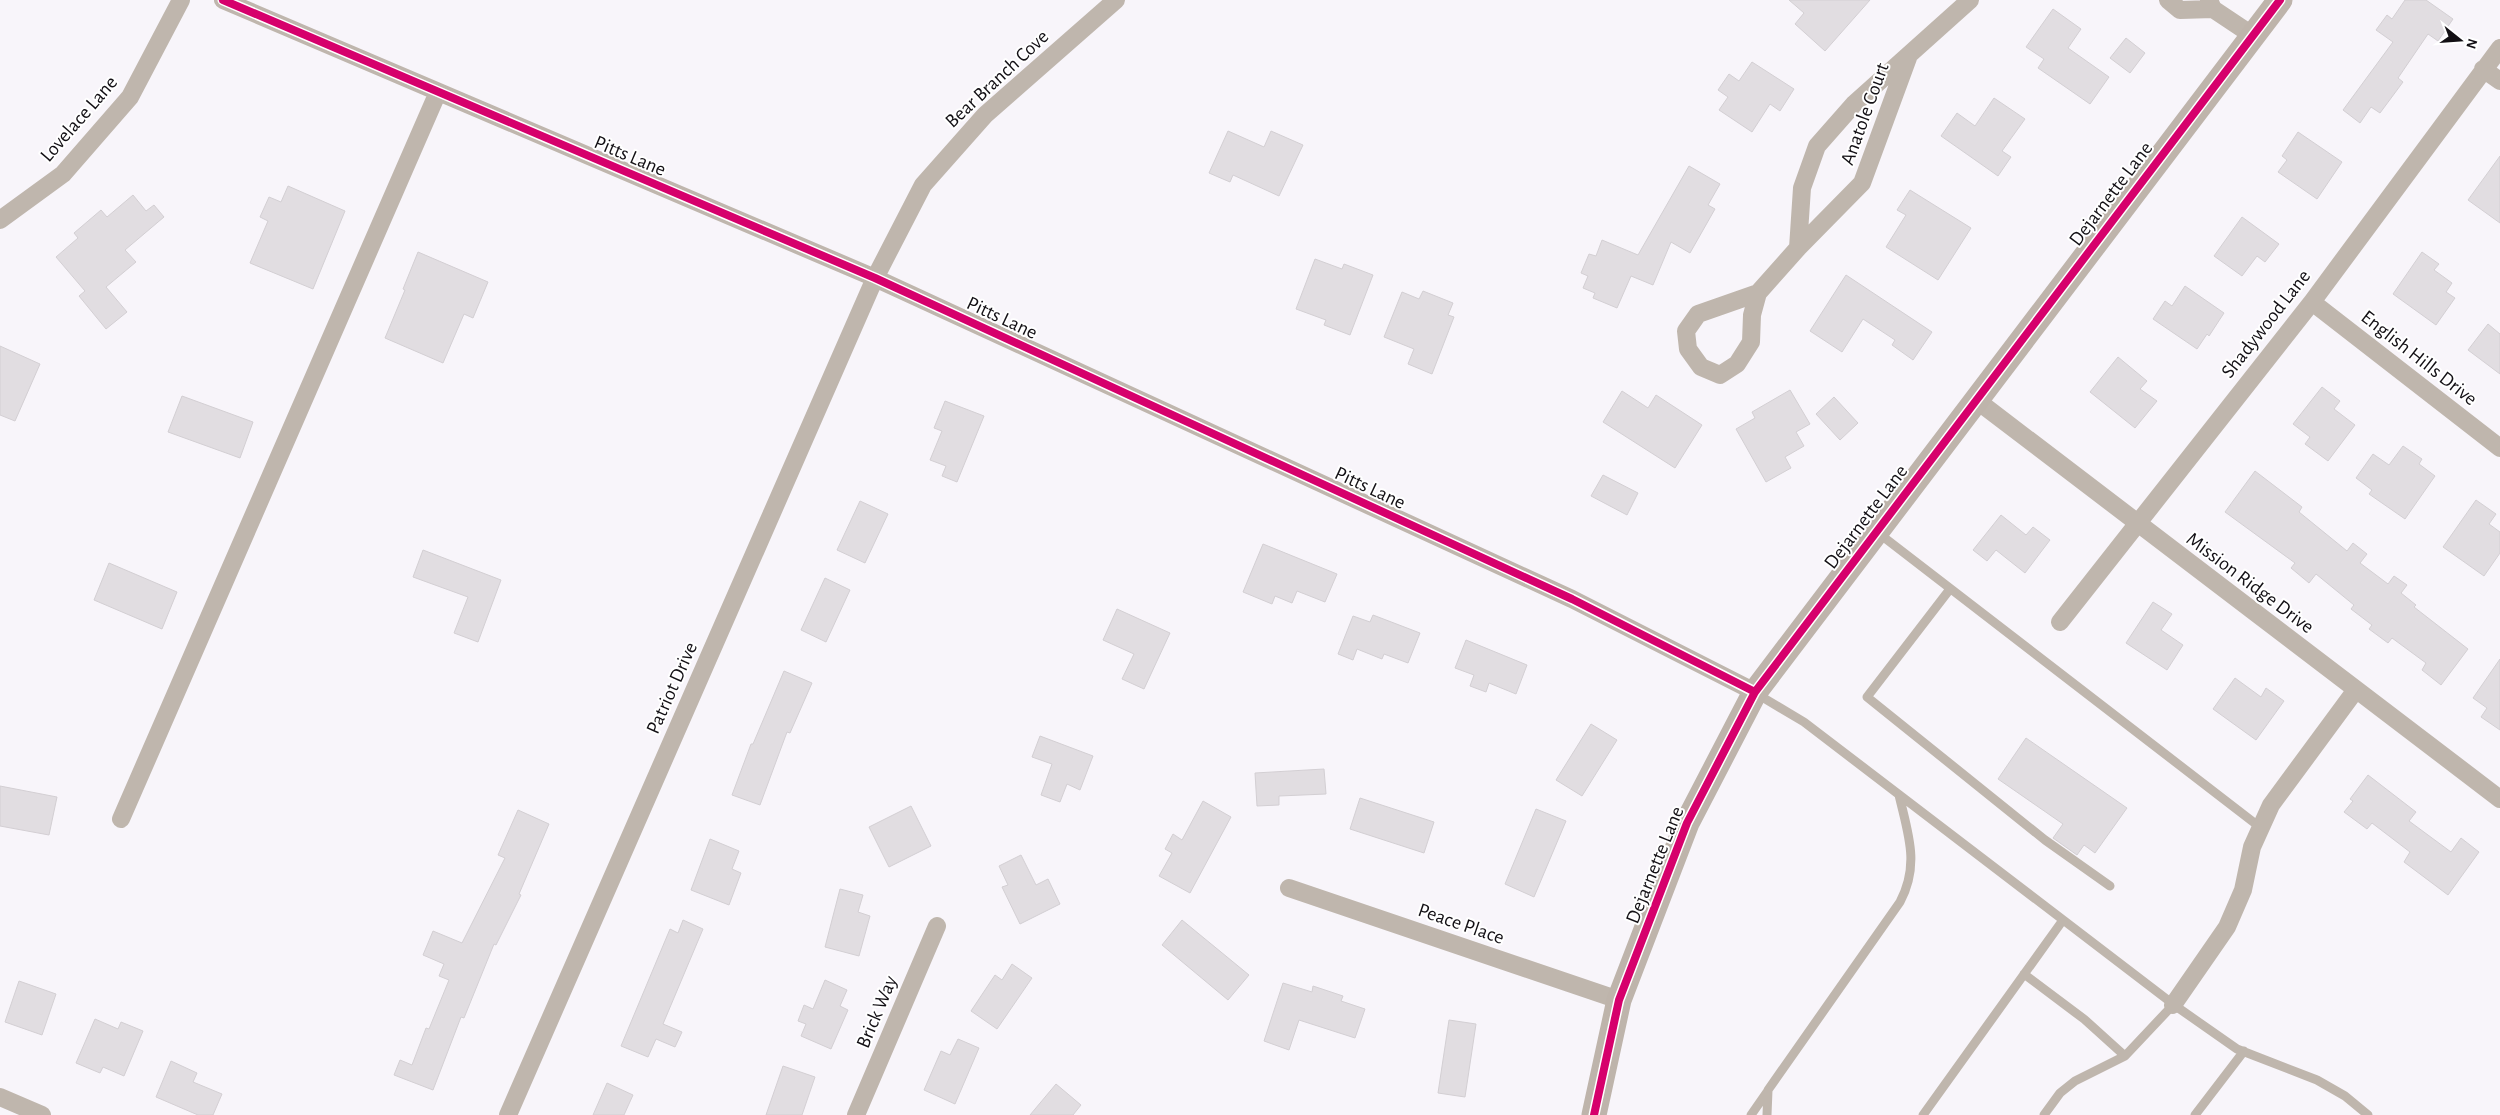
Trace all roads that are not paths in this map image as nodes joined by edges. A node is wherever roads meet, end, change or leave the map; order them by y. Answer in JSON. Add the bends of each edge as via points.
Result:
{"nodes":[{"id":1,"x":181,"y":0,"type":"edge"},
{"id":2,"x":223,"y":0,"type":"edge"},
{"id":3,"x":1116,"y":0,"type":"edge"},
{"id":4,"x":1970,"y":0,"type":"edge"},
{"id":5,"x":2168,"y":0,"type":"edge"},
{"id":6,"x":2280,"y":0,"type":"edge"},
{"id":7,"x":2211,"y":4,"type":"edge"},
{"id":8,"x":2252,"y":35,"type":"junction"},
{"id":9,"x":2500,"y":48,"type":"edge"},
{"id":10,"x":1908,"y":58,"type":"junction"},
{"id":11,"x":2483,"y":68,"type":"junction"},
{"id":12,"x":2500,"y":81,"type":"edge"},
{"id":13,"x":438,"y":92,"type":"junction"},
{"id":14,"x":0,"y":220,"type":"edge"},
{"id":15,"x":1798,"y":248,"type":"junction"},
{"id":16,"x":875,"y":278,"type":"junction"},
{"id":17,"x":1758,"y":293,"type":"junction"},
{"id":18,"x":2312,"y":302,"type":"junction"},
{"id":19,"x":1975,"y":400,"type":"junction"},
{"id":20,"x":2500,"y":448,"type":"edge"},
{"id":21,"x":2137,"y":524,"type":"junction"},
{"id":22,"x":1876,"y":532,"type":"junction"},
{"id":23,"x":1950,"y":590,"type":"junction"},
{"id":24,"x":2060,"y":622,"type":"dead end"},
{"id":25,"x":2355,"y":690,"type":"junction"},
{"id":26,"x":1755,"y":692,"type":"junction"},
{"id":27,"x":1899,"y":795,"type":"junction"},
{"id":28,"x":2500,"y":799,"type":"edge"},
{"id":29,"x":121,"y":819,"type":"dead end"},
{"id":30,"x":2261,"y":828,"type":"junction"},
{"id":31,"x":2110,"y":886,"type":"dead end"},
{"id":32,"x":1289,"y":888,"type":"dead end"},
{"id":33,"x":2063,"y":920,"type":"junction"},
{"id":34,"x":937,"y":926,"type":"dead end"},
{"id":35,"x":2024,"y":974,"type":"junction"},
{"id":36,"x":1619,"y":1000,"type":"junction"},
{"id":37,"x":2174,"y":1005,"type":"junction"},
{"id":38,"x":2244,"y":1051,"type":"junction"},
{"id":39,"x":2124,"y":1056,"type":"junction"},
{"id":40,"x":1768,"y":1090,"type":"junction"},
{"id":41,"x":0,"y":1097,"type":"edge"},
{"id":42,"x":42,"y":1115,"type":"edge"},
{"id":43,"x":508,"y":1115,"type":"edge"},
{"id":44,"x":856,"y":1115,"type":"edge"},
{"id":45,"x":1594,"y":1115,"type":"edge"},
{"id":46,"x":1752,"y":1115,"type":"edge"},
{"id":47,"x":1768,"y":1115,"type":"edge"},
{"id":48,"x":1923,"y":1115,"type":"edge"},
{"id":49,"x":2044,"y":1115,"type":"edge"},
{"id":50,"x":2195,"y":1115,"type":"edge"},
{"id":51,"x":2367,"y":1115,"type":"edge"}],
"edges":[{"from":1,"to":14,"type":"street","name":"Lovelace Lane","via":[[130,96],[63,174]]},
{"from":2,"to":13,"type":"street","name":"Pitts Lane"},
{"from":3,"to":16,"type":"street","name":"Bear Branch Cove","via":[[985,115],[923,185]]},
{"from":4,"to":10,"type":"street","name":"Anatole Court"},
{"from":5,"to":7,"type":"street","via":[[2180,10]]},
{"from":6,"to":8,"type":"main road","name":"Dejarnette Lane"},
{"from":7,"to":8,"type":"street"},
{"from":8,"to":19,"type":"main road","name":"Dejarnette Lane"},
{"from":9,"to":11,"type":"street","name":"Shadywood Lane"},
{"from":10,"to":15,"type":"street","name":"Anatole Court","via":[[1862,183]]},
{"from":10,"to":15,"type":"street","name":"Anatole Court","via":[[1854,104],[1817,146],[1802,188]]},
{"from":11,"to":12,"type":"street"},
{"from":11,"to":18,"type":"street","name":"Shadywood Lane"},
{"from":13,"to":16,"type":"street","name":"Pitts Lane"},
{"from":13,"to":29,"type":"street"},
{"from":15,"to":17,"type":"street","name":"Anatole Court"},
{"from":16,"to":26,"type":"street","name":"Pitts Lane","via":[[1572,599]]},
{"from":16,"to":43,"type":"street","name":"Patriot Drive"},
{"from":17,"to":17,"type":"street","name":"Anatole Court","via":[[1698,314],[1686,331],[1688,349],[1701,367],[1720,374],[1737,364],[1751,342],[1752,315]]},
{"from":18,"to":20,"type":"street","name":"English Hills Drive"},
{"from":18,"to":21,"type":"street","name":"Shadywood Lane"},
{"from":19,"to":21,"type":"street","name":"Mission Ridge Drive"},
{"from":19,"to":22,"type":"main road","name":"Dejarnette Lane"},
{"from":21,"to":24,"type":"street","name":"Shadywood Lane"},
{"from":21,"to":25,"type":"street","name":"Mission Ridge Drive"},
{"from":22,"to":23,"type":"lane"},
{"from":22,"to":26,"type":"main road","name":"Dejarnette Lane"},
{"from":23,"to":30,"type":"lane"},
{"from":23,"to":31,"type":"lane","via":[[1867,696],[2046,840]]},
{"from":25,"to":28,"type":"street","name":"Mission Ridge Drive"},
{"from":25,"to":30,"type":"street","via":[[2271,805]]},
{"from":26,"to":27,"type":"lane","via":[[1804,722]]},
{"from":26,"to":36,"type":"main road","name":"Dejarnette Lane","via":[[1687,823]]},
{"from":27,"to":33,"type":"lane"},
{"from":27,"to":40,"type":"lane","via":[[1911,846],[1912,870],[1908,888]]},
{"from":30,"to":37,"type":"street","via":[[2252,847],[2243,890],[2227,927]]},
{"from":32,"to":36,"type":"street","name":"Peace Place"},
{"from":33,"to":35,"type":"lane"},
{"from":33,"to":37,"type":"lane"},
{"from":34,"to":44,"type":"street","name":"Brick Way"},
{"from":35,"to":39,"type":"lane","via":[[2084,1019]]},
{"from":35,"to":48,"type":"lane"},
{"from":36,"to":45,"type":"main road","name":"Dejarnette Lane"},
{"from":37,"to":38,"type":"lane"},
{"from":37,"to":39,"type":"lane"},
{"from":38,"to":50,"type":"lane"},
{"from":38,"to":51,"type":"lane","via":[[2317,1080],[2345,1096]]},
{"from":39,"to":49,"type":"lane","via":[[2075,1081]]},
{"from":40,"to":46,"type":"lane"},
{"from":40,"to":47,"type":"lane"},
{"from":41,"to":42,"type":"street"}]}
